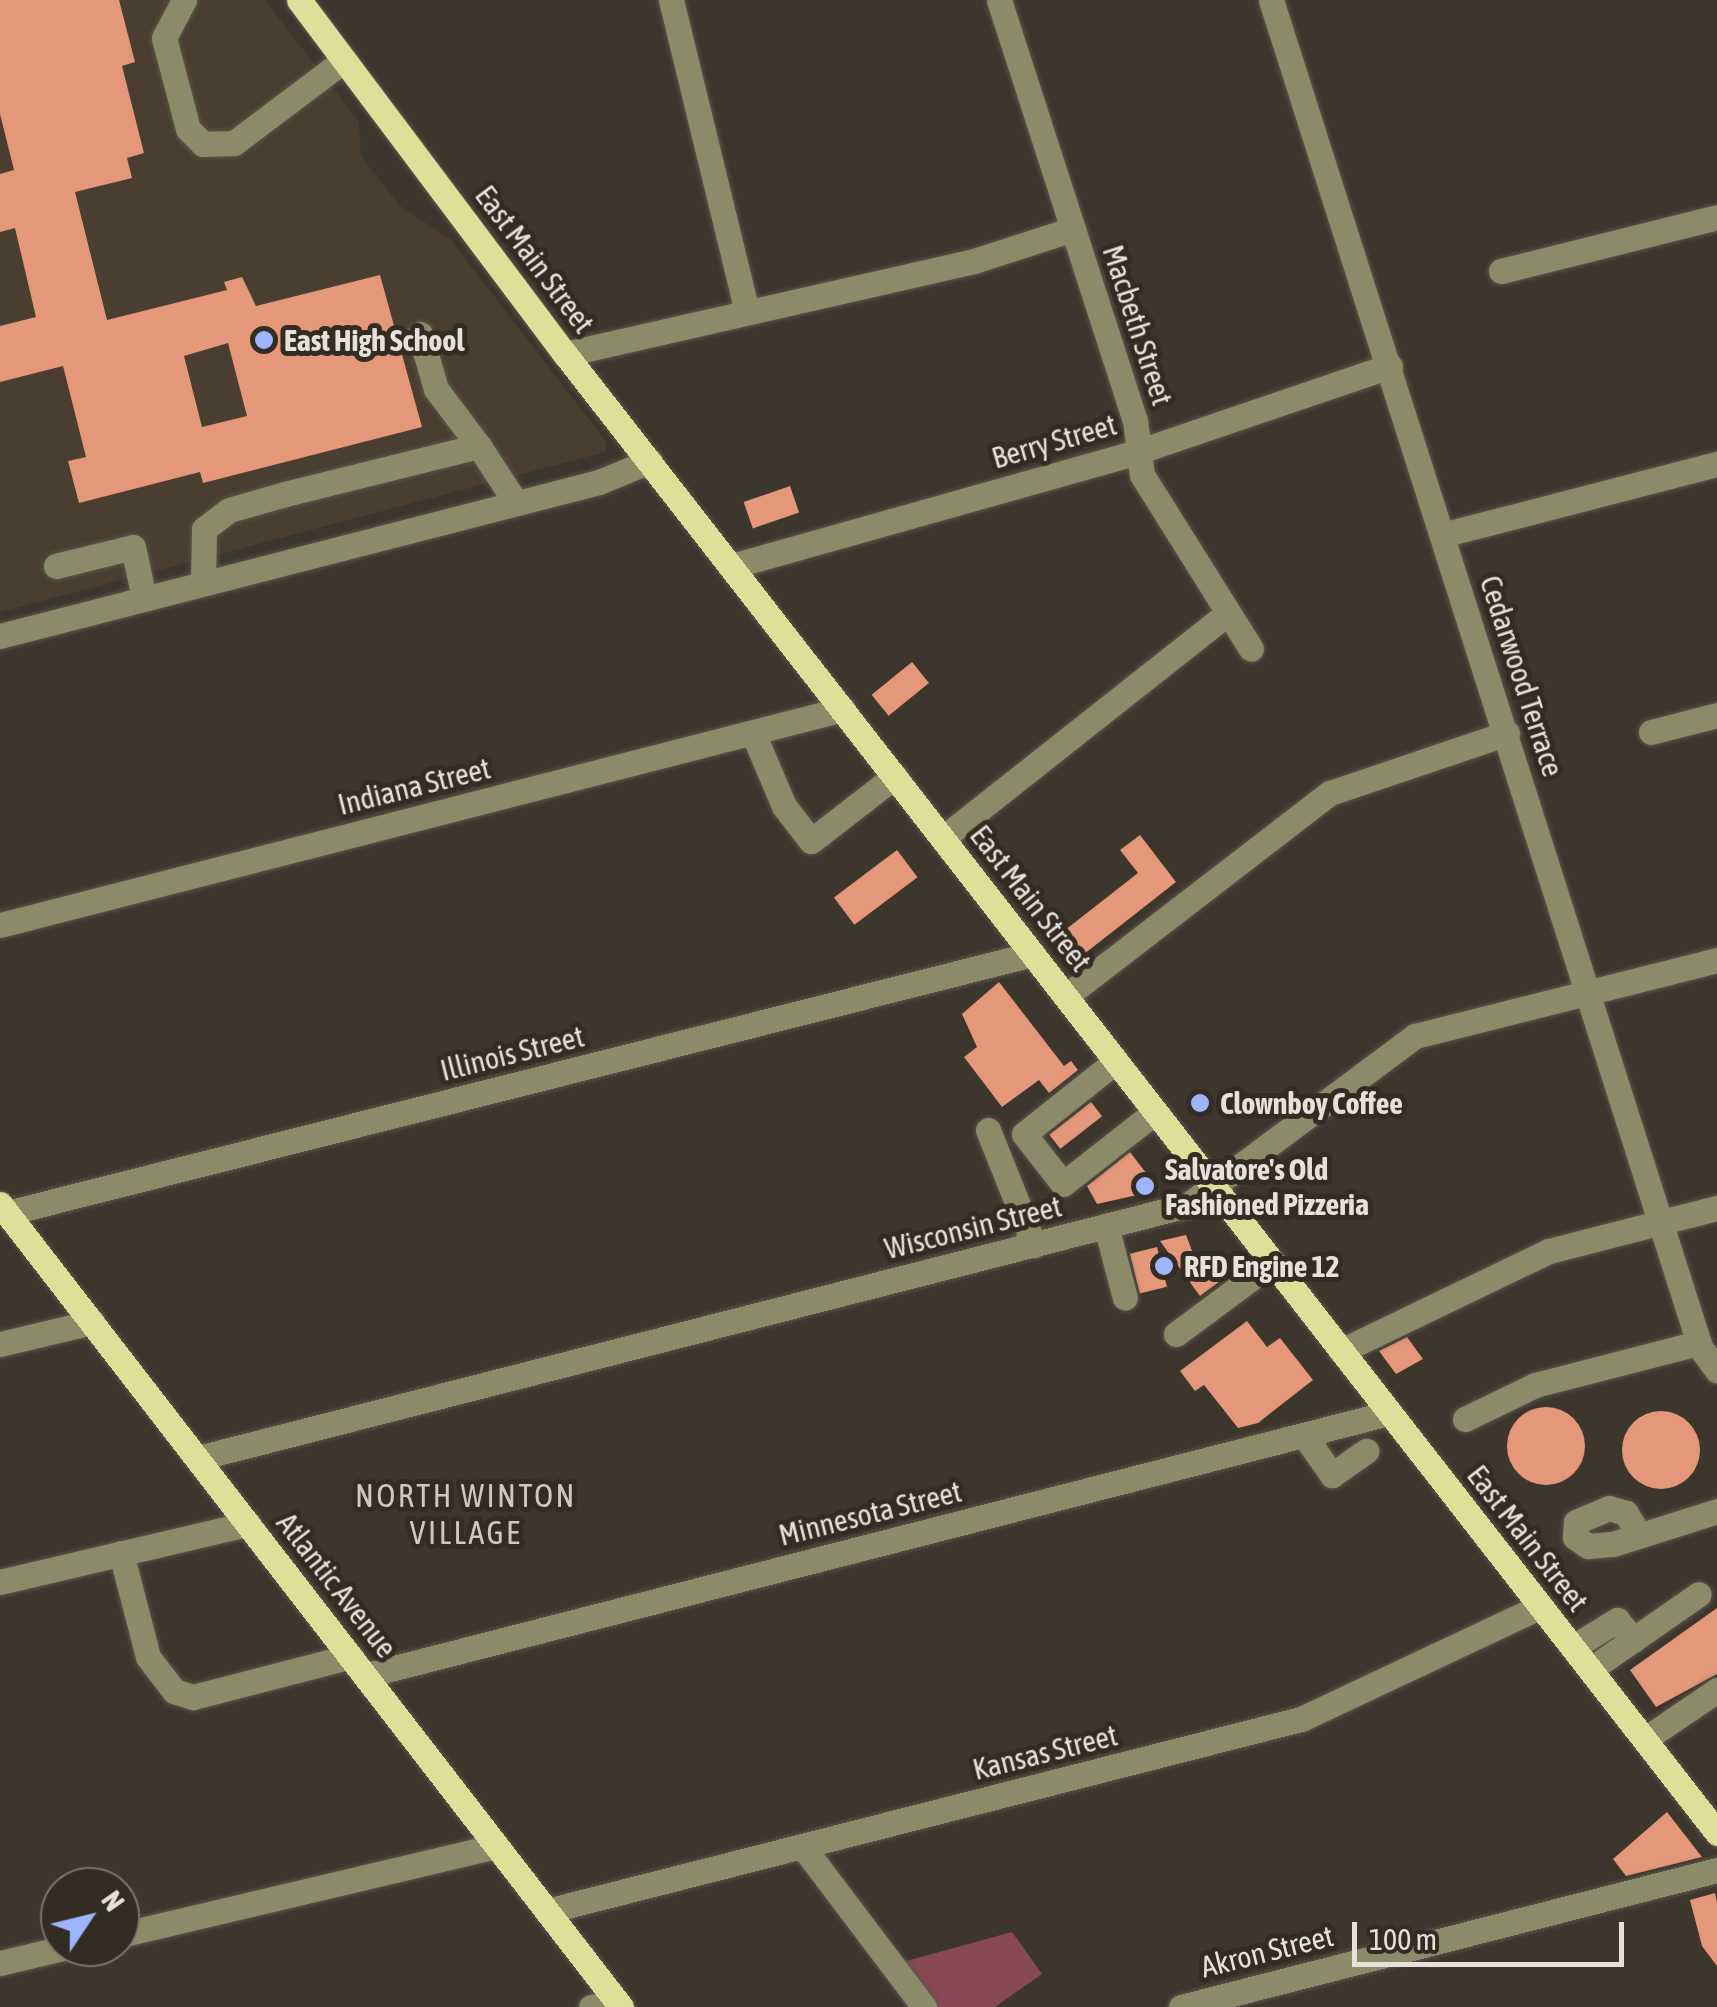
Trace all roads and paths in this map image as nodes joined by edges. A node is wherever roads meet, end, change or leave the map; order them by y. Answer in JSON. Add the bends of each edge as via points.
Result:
{"nodes":[{"id":1,"x":184,"y":0,"type":"edge"},
{"id":2,"x":299,"y":0,"type":"edge"},
{"id":3,"x":671,"y":0,"type":"edge"},
{"id":4,"x":999,"y":0,"type":"edge"},
{"id":5,"x":1271,"y":0,"type":"edge"},
{"id":6,"x":344,"y":60,"type":"junction"},
{"id":7,"x":1717,"y":216,"type":"edge"},
{"id":8,"x":1073,"y":229,"type":"junction"},
{"id":9,"x":1501,"y":271,"type":"dead end"},
{"id":10,"x":748,"y":312,"type":"junction"},
{"id":11,"x":420,"y":334,"type":"dead end"},
{"id":12,"x":565,"y":354,"type":"junction"},
{"id":13,"x":1390,"y":366,"type":"junction"},
{"id":14,"x":480,"y":446,"type":"junction"},
{"id":15,"x":1140,"y":450,"type":"junction"},
{"id":16,"x":650,"y":460,"type":"junction"},
{"id":17,"x":1717,"y":464,"type":"edge"},
{"id":18,"x":516,"y":503,"type":"junction"},
{"id":19,"x":1442,"y":535,"type":"junction"},
{"id":20,"x":56,"y":566,"type":"dead end"},
{"id":21,"x":732,"y":566,"type":"junction"},
{"id":22,"x":203,"y":583,"type":"junction"},
{"id":23,"x":144,"y":598,"type":"junction"},
{"id":24,"x":1228,"y":613,"type":"junction"},
{"id":25,"x":0,"y":636,"type":"edge"},
{"id":26,"x":1252,"y":649,"type":"dead end"},
{"id":27,"x":844,"y":709,"type":"junction"},
{"id":28,"x":1717,"y":715,"type":"edge"},
{"id":29,"x":1651,"y":732,"type":"dead end"},
{"id":30,"x":753,"y":733,"type":"junction"},
{"id":31,"x":1507,"y":734,"type":"junction"},
{"id":32,"x":895,"y":776,"type":"junction"},
{"id":33,"x":943,"y":838,"type":"junction"},
{"id":34,"x":0,"y":926,"type":"edge"},
{"id":35,"x":1033,"y":954,"type":"junction"},
{"id":36,"x":1717,"y":960,"type":"edge"},
{"id":37,"x":1590,"y":993,"type":"junction"},
{"id":38,"x":1066,"y":996,"type":"junction"},
{"id":39,"x":1116,"y":1061,"type":"junction"},
{"id":40,"x":1155,"y":1112,"type":"junction"},
{"id":41,"x":988,"y":1130,"type":"dead end"},
{"id":42,"x":1215,"y":1189,"type":"junction"},
{"id":43,"x":4,"y":1208,"type":"edge"},
{"id":44,"x":1717,"y":1208,"type":"edge"},
{"id":45,"x":1665,"y":1221,"type":"junction"},
{"id":46,"x":1106,"y":1226,"type":"junction"},
{"id":47,"x":1034,"y":1245,"type":"junction"},
{"id":48,"x":1273,"y":1262,"type":"junction"},
{"id":49,"x":1126,"y":1298,"type":"dead end"},
{"id":50,"x":92,"y":1322,"type":"junction"},
{"id":51,"x":1176,"y":1334,"type":"dead end"},
{"id":52,"x":1699,"y":1343,"type":"junction"},
{"id":53,"x":0,"y":1344,"type":"edge"},
{"id":54,"x":1341,"y":1351,"type":"junction"},
{"id":55,"x":1717,"y":1370,"type":"edge"},
{"id":56,"x":1388,"y":1412,"type":"junction"},
{"id":57,"x":1465,"y":1419,"type":"dead end"},
{"id":58,"x":1304,"y":1435,"type":"junction"},
{"id":59,"x":1366,"y":1451,"type":"dead end"},
{"id":60,"x":198,"y":1458,"type":"junction"},
{"id":61,"x":1717,"y":1511,"type":"edge"},
{"id":62,"x":248,"y":1524,"type":"junction"},
{"id":63,"x":1639,"y":1535,"type":"dead end"},
{"id":64,"x":121,"y":1553,"type":"junction"},
{"id":65,"x":0,"y":1582,"type":"edge"},
{"id":66,"x":1699,"y":1594,"type":"dead end"},
{"id":67,"x":1540,"y":1606,"type":"junction"},
{"id":68,"x":1634,"y":1640,"type":"junction"},
{"id":69,"x":1574,"y":1647,"type":"junction"},
{"id":70,"x":359,"y":1666,"type":"junction"},
{"id":71,"x":1592,"y":1670,"type":"junction"},
{"id":72,"x":1717,"y":1690,"type":"edge"},
{"id":73,"x":1645,"y":1740,"type":"junction"},
{"id":74,"x":1717,"y":1833,"type":"edge"},
{"id":75,"x":496,"y":1846,"type":"junction"},
{"id":76,"x":802,"y":1848,"type":"junction"},
{"id":77,"x":1717,"y":1870,"type":"edge"},
{"id":78,"x":547,"y":1910,"type":"junction"},
{"id":79,"x":140,"y":1929,"type":"edge"},
{"id":80,"x":40,"y":1953,"type":"edge"},
{"id":81,"x":0,"y":1963,"type":"edge"},
{"id":82,"x":609,"y":2005,"type":"edge"},
{"id":83,"x":924,"y":2007,"type":"edge"},
{"id":84,"x":1181,"y":2007,"type":"edge"}],
"edges":[{"from":1,"to":6,"type":"street","via":[[164,38],[188,129],[203,144],[234,143]]},
{"from":2,"to":6,"type":"main road","name":"East Main Street"},
{"from":3,"to":10,"type":"street"},
{"from":4,"to":8,"type":"street","name":"Macbeth Street"},
{"from":5,"to":13,"type":"street","name":"Cedarwood Terrace"},
{"from":6,"to":12,"type":"main road","name":"East Main Street"},
{"from":7,"to":9,"type":"street"},
{"from":8,"to":10,"type":"street","via":[[974,261]]},
{"from":8,"to":15,"type":"street","name":"Macbeth Street"},
{"from":10,"to":12,"type":"street"},
{"from":11,"to":14,"type":"street","via":[[436,389]]},
{"from":12,"to":16,"type":"main road","name":"East Main Street"},
{"from":13,"to":15,"type":"street","name":"Berry Street"},
{"from":13,"to":19,"type":"street","name":"Cedarwood Terrace"},
{"from":14,"to":18,"type":"street"},
{"from":14,"to":22,"type":"street","via":[[229,510],[204,529]]},
{"from":15,"to":21,"type":"street","name":"Berry Street"},
{"from":15,"to":24,"type":"street","name":"Macbeth Street","via":[[1147,486]]},
{"from":16,"to":18,"type":"street"},
{"from":16,"to":21,"type":"main road","name":"East Main Street"},
{"from":17,"to":19,"type":"street"},
{"from":18,"to":22,"type":"street"},
{"from":19,"to":31,"type":"street","name":"Cedarwood Terrace"},
{"from":20,"to":23,"type":"street","via":[[133,547]]},
{"from":21,"to":27,"type":"main road","name":"East Main Street"},
{"from":22,"to":23,"type":"street"},
{"from":23,"to":25,"type":"street"},
{"from":24,"to":26,"type":"street","name":"Macbeth Street"},
{"from":24,"to":33,"type":"street"},
{"from":27,"to":30,"type":"street","name":"Indiana Street"},
{"from":27,"to":32,"type":"main road","name":"East Main Street"},
{"from":28,"to":29,"type":"street"},
{"from":30,"to":32,"type":"street","via":[[784,806],[811,842]]},
{"from":30,"to":34,"type":"street","name":"Indiana Street"},
{"from":31,"to":37,"type":"street","name":"Cedarwood Terrace"},
{"from":31,"to":38,"type":"street","via":[[1330,793]]},
{"from":32,"to":33,"type":"main road","name":"East Main Street"},
{"from":33,"to":35,"type":"main road","name":"East Main Street"},
{"from":35,"to":38,"type":"main road","name":"East Main Street"},
{"from":35,"to":43,"type":"street","name":"Illinois Street"},
{"from":36,"to":37,"type":"street","name":"Wisconsin Street"},
{"from":37,"to":42,"type":"street","name":"Wisconsin Street","via":[[1415,1036]]},
{"from":37,"to":45,"type":"street","name":"Cedarwood Terrace"},
{"from":38,"to":39,"type":"main road","name":"East Main Street"},
{"from":39,"to":40,"type":"main road","name":"East Main Street"},
{"from":39,"to":40,"type":"street","via":[[1024,1134],[1063,1184]]},
{"from":40,"to":42,"type":"main road","name":"East Main Street"},
{"from":41,"to":47,"type":"street"},
{"from":42,"to":46,"type":"street","name":"Wisconsin Street","via":[[1188,1205]]},
{"from":42,"to":48,"type":"main road","name":"East Main Street"},
{"from":43,"to":50,"type":"main road","name":"Atlantic Avenue"},
{"from":44,"to":45,"type":"street"},
{"from":45,"to":52,"type":"street","name":"Cedarwood Terrace"},
{"from":45,"to":54,"type":"street","via":[[1549,1250]]},
{"from":46,"to":47,"type":"street","name":"Wisconsin Street"},
{"from":46,"to":49,"type":"street"},
{"from":47,"to":60,"type":"street","name":"Wisconsin Street"},
{"from":48,"to":51,"type":"street"},
{"from":48,"to":54,"type":"main road","name":"East Main Street"},
{"from":50,"to":53,"type":"street"},
{"from":50,"to":60,"type":"main road","name":"Atlantic Avenue"},
{"from":52,"to":55,"type":"street","name":"Cedarwood Terrace"},
{"from":52,"to":57,"type":"street","via":[[1535,1385]]},
{"from":54,"to":56,"type":"main road","name":"East Main Street"},
{"from":56,"to":58,"type":"street","name":"Minnesota Street"},
{"from":56,"to":67,"type":"main road","name":"East Main Street"},
{"from":58,"to":59,"type":"street","via":[[1332,1474]]},
{"from":58,"to":70,"type":"street","name":"Minnesota Street"},
{"from":60,"to":62,"type":"main road","name":"Atlantic Avenue"},
{"from":61,"to":63,"type":"street"},
{"from":62,"to":64,"type":"street"},
{"from":62,"to":70,"type":"main road","name":"Atlantic Avenue"},
{"from":64,"to":65,"type":"street"},
{"from":64,"to":70,"type":"street","name":"Minnesota Street","via":[[148,1657],[174,1691],[193,1697]]},
{"from":66,"to":68,"type":"street"},
{"from":67,"to":69,"type":"main road","name":"East Main Street"},
{"from":67,"to":76,"type":"street","name":"Kansas Street","via":[[1301,1719]]},
{"from":68,"to":69,"type":"street","via":[[1617,1620]]},
{"from":68,"to":71,"type":"street"},
{"from":69,"to":71,"type":"main road","name":"East Main Street"},
{"from":70,"to":75,"type":"main road","name":"Atlantic Avenue"},
{"from":71,"to":73,"type":"main road","name":"East Main Street"},
{"from":72,"to":73,"type":"street"},
{"from":73,"to":74,"type":"main road","name":"East Main Street"},
{"from":75,"to":78,"type":"main road","name":"Atlantic Avenue"},
{"from":75,"to":79,"type":"street"},
{"from":76,"to":78,"type":"street","name":"Kansas Street"},
{"from":76,"to":83,"type":"street"},
{"from":77,"to":84,"type":"street","name":"Akron Street"},
{"from":78,"to":82,"type":"main road","name":"Atlantic Avenue"},
{"from":80,"to":81,"type":"street"}]}
